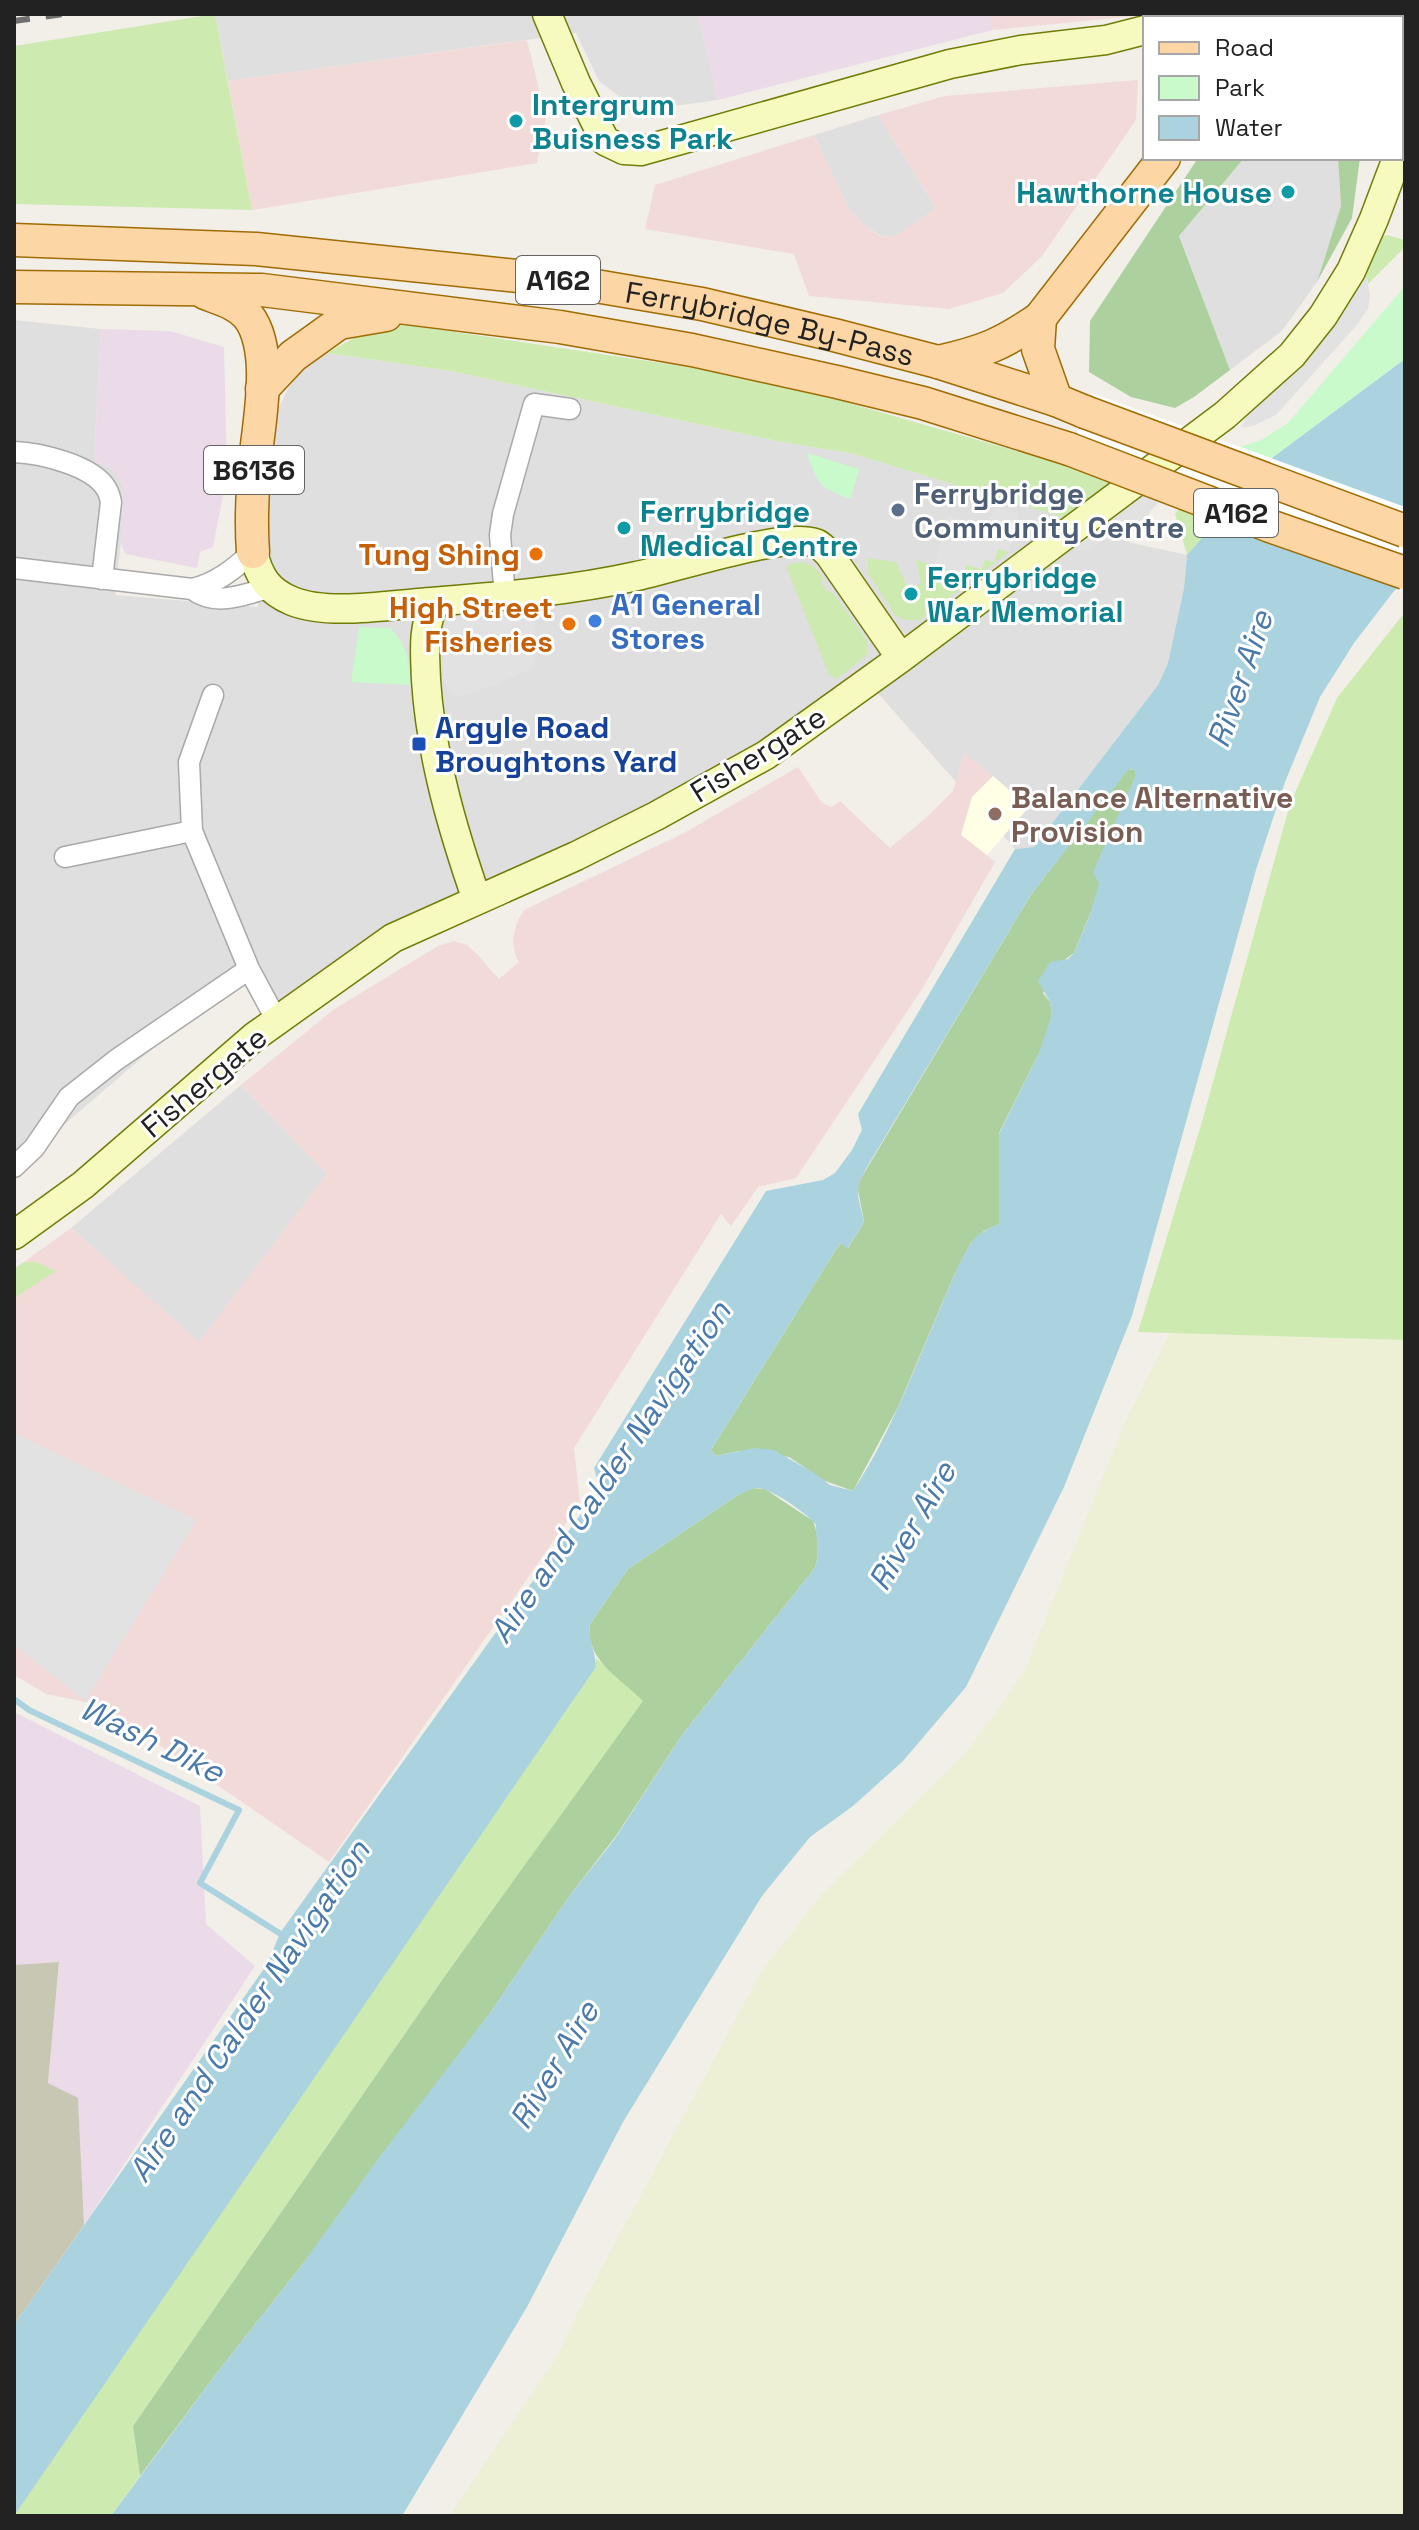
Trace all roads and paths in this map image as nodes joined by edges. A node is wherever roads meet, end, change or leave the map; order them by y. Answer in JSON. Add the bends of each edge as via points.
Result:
{"nodes":[{"id":1,"x":547,"y":14,"type":"edge"},
{"id":2,"x":1143,"y":31,"type":"edge"},
{"id":3,"x":1106,"y":40,"type":"junction"},
{"id":4,"x":1143,"y":48,"type":"edge"},
{"id":5,"x":1162,"y":160,"type":"edge"},
{"id":6,"x":1396,"y":160,"type":"edge"},
{"id":7,"x":14,"y":240,"type":"edge"},
{"id":8,"x":14,"y":287,"type":"edge"},
{"id":9,"x":194,"y":290,"type":"junction"},
{"id":10,"x":424,"y":309,"type":"junction"},
{"id":11,"x":1040,"y":318,"type":"junction"},
{"id":12,"x":938,"y":362,"type":"junction"},
{"id":13,"x":262,"y":389,"type":"junction"},
{"id":14,"x":1056,"y":400,"type":"junction"},
{"id":15,"x":570,"y":409,"type":"dead end"},
{"id":16,"x":14,"y":452,"type":"edge"},
{"id":17,"x":1405,"y":531,"type":"edge"},
{"id":18,"x":253,"y":552,"type":"junction"},
{"id":19,"x":14,"y":568,"type":"edge"},
{"id":20,"x":1405,"y":573,"type":"edge"},
{"id":21,"x":102,"y":579,"type":"junction"},
{"id":22,"x":268,"y":588,"type":"junction"},
{"id":23,"x":192,"y":589,"type":"junction"},
{"id":24,"x":505,"y":597,"type":"junction"},
{"id":25,"x":435,"y":602,"type":"junction"},
{"id":26,"x":389,"y":606,"type":"junction"},
{"id":27,"x":424,"y":648,"type":"junction"},
{"id":28,"x":901,"y":658,"type":"junction"},
{"id":29,"x":213,"y":695,"type":"dead end"},
{"id":30,"x":192,"y":831,"type":"junction"},
{"id":31,"x":65,"y":857,"type":"dead end"},
{"id":32,"x":477,"y":900,"type":"junction"},
{"id":33,"x":249,"y":969,"type":"junction"},
{"id":34,"x":277,"y":1021,"type":"junction"},
{"id":35,"x":14,"y":1167,"type":"edge"},
{"id":36,"x":14,"y":1235,"type":"edge"}],
"edges":[{"from":1,"to":3,"type":"main road","via":[[605,141],[641,151],[950,64]]},
{"from":2,"to":3,"type":"main road"},
{"from":3,"to":4,"type":"main road"},
{"from":5,"to":11,"type":"main road"},
{"from":6,"to":28,"type":"main road","name":"Fishergate","via":[[1351,271],[1292,355],[1225,415]]},
{"from":7,"to":12,"type":"main road","name":"Ferrybridge By-Pass","number":"A162","via":[[256,249],[566,281],[702,304]]},
{"from":8,"to":9,"type":"main road","name":"Ferrybridge By-Pass","number":"A162"},
{"from":9,"to":10,"type":"main road","name":"Ferrybridge By-Pass","number":"A162","via":[[262,290]]},
{"from":9,"to":13,"type":"main road","via":[[232,303],[247,316],[261,349]]},
{"from":10,"to":13,"type":"main road","via":[[339,323],[293,356]]},
{"from":10,"to":20,"type":"main road","name":"Ferrybridge By-Pass","number":"A162","bridge":true,"via":[[692,350],[923,403],[1069,449]]},
{"from":11,"to":12,"type":"main road","via":[[982,352]]},
{"from":11,"to":14,"type":"main road","via":[[1038,349]]},
{"from":12,"to":14,"type":"main road","name":"Ferrybridge By-Pass","number":"A162"},
{"from":13,"to":18,"type":"main road","number":"B6136"},
{"from":14,"to":17,"type":"main road","name":"Ferrybridge By-Pass","number":"A162","bridge":true},
{"from":15,"to":24,"type":"street","via":[[534,404],[503,514]]},
{"from":16,"to":21,"type":"street","via":[[32,452],[85,469],[108,490]]},
{"from":18,"to":22,"type":"main road","number":"B6136"},
{"from":18,"to":23,"type":"street","via":[[221,577]]},
{"from":19,"to":21,"type":"street"},
{"from":21,"to":23,"type":"street"},
{"from":22,"to":23,"type":"street","via":[[216,599]]},
{"from":22,"to":26,"type":"main road","via":[[294,602],[326,607]]},
{"from":24,"to":25,"type":"main road"},
{"from":24,"to":28,"type":"main road","via":[[635,577],[789,540],[816,543]]},
{"from":25,"to":26,"type":"main road"},
{"from":25,"to":27,"type":"main road","via":[[425,625]]},
{"from":26,"to":27,"type":"main road","via":[[410,622]]},
{"from":27,"to":32,"type":"main road","via":[[442,792]]},
{"from":28,"to":32,"type":"main road","name":"Fishergate","via":[[766,755],[656,816]]},
{"from":29,"to":30,"type":"street","via":[[189,762]]},
{"from":30,"to":31,"type":"street"},
{"from":30,"to":33,"type":"street"},
{"from":32,"to":34,"type":"main road","name":"Fishergate","via":[[393,938]]},
{"from":33,"to":34,"type":"street"},
{"from":33,"to":35,"type":"street","via":[[69,1097]]},
{"from":34,"to":36,"type":"main road","name":"Fishergate","via":[[83,1185]]}]}
